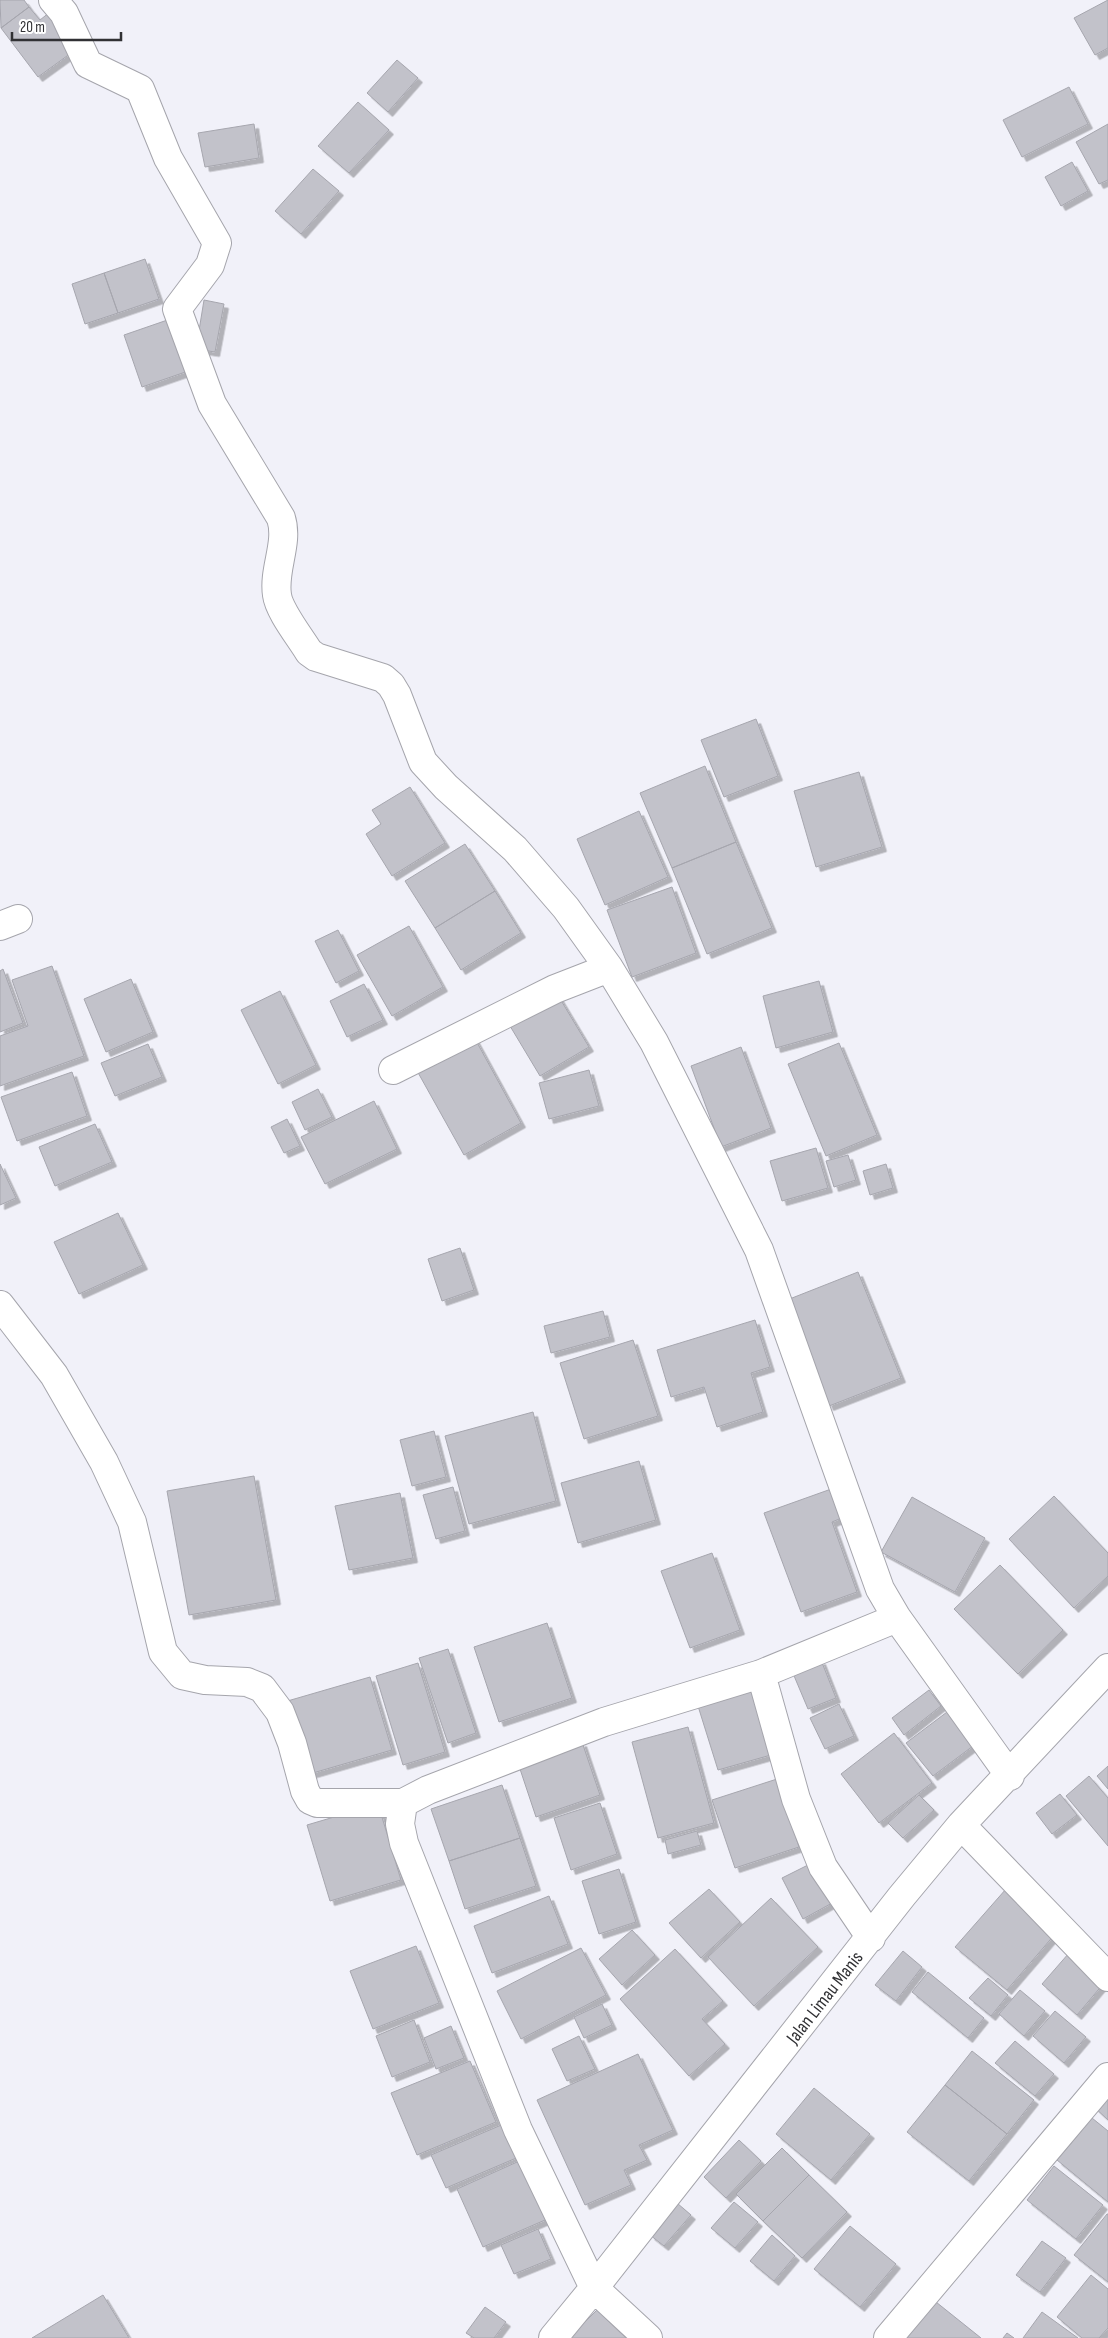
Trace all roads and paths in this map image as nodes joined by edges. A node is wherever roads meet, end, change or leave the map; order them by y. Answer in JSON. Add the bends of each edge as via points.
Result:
{"nodes":[{"id":1,"x":53,"y":0,"type":"edge"},
{"id":2,"x":609,"y":968,"type":"junction"},
{"id":3,"x":393,"y":1070,"type":"dead end"},
{"id":4,"x":0,"y":1305,"type":"edge"},
{"id":5,"x":897,"y":1618,"type":"junction"},
{"id":6,"x":1108,"y":1668,"type":"edge"},
{"id":7,"x":761,"y":1674,"type":"junction"},
{"id":8,"x":1010,"y":1776,"type":"junction"},
{"id":9,"x":403,"y":1803,"type":"junction"},
{"id":10,"x":961,"y":1825,"type":"junction"},
{"id":11,"x":871,"y":1938,"type":"junction"},
{"id":12,"x":1108,"y":1977,"type":"edge"},
{"id":13,"x":1108,"y":2077,"type":"edge"},
{"id":14,"x":594,"y":2288,"type":"junction"},
{"id":15,"x":553,"y":2338,"type":"edge"},
{"id":16,"x":648,"y":2338,"type":"edge"},
{"id":17,"x":888,"y":2338,"type":"edge"}],
"edges":[{"from":1,"to":2,"type":"street","via":[[64,13],[88,64],[140,89],[168,158],[217,243],[210,265],[177,309],[212,404],[285,529],[277,584],[278,601],[309,652],[383,678],[391,685],[423,762],[515,849],[566,908]]},
{"from":2,"to":3,"type":"street","via":[[555,989]]},
{"from":2,"to":5,"type":"street","via":[[654,1042],[759,1250],[880,1589]]},
{"from":4,"to":9,"type":"street","via":[[54,1375],[112,1479],[132,1522],[163,1652],[182,1675],[205,1680],[247,1682],[262,1688],[280,1712],[310,1800],[317,1804]]},
{"from":5,"to":7,"type":"street"},
{"from":5,"to":8,"type":"street"},
{"from":6,"to":8,"type":"street","name":"Jalan Limau Manis"},
{"from":7,"to":9,"type":"street","via":[[604,1722],[428,1790]]},
{"from":7,"to":11,"type":"street","via":[[796,1799],[823,1867]]},
{"from":8,"to":10,"type":"street","name":"Jalan Limau Manis"},
{"from":9,"to":14,"type":"street","via":[[400,1824],[408,1852],[518,2130]]},
{"from":10,"to":11,"type":"street","name":"Jalan Limau Manis"},
{"from":10,"to":12,"type":"street"},
{"from":11,"to":14,"type":"street","name":"Jalan Limau Manis"},
{"from":13,"to":17,"type":"street"},
{"from":14,"to":15,"type":"street","name":"Jalan Limau Manis"},
{"from":14,"to":16,"type":"street"}]}
